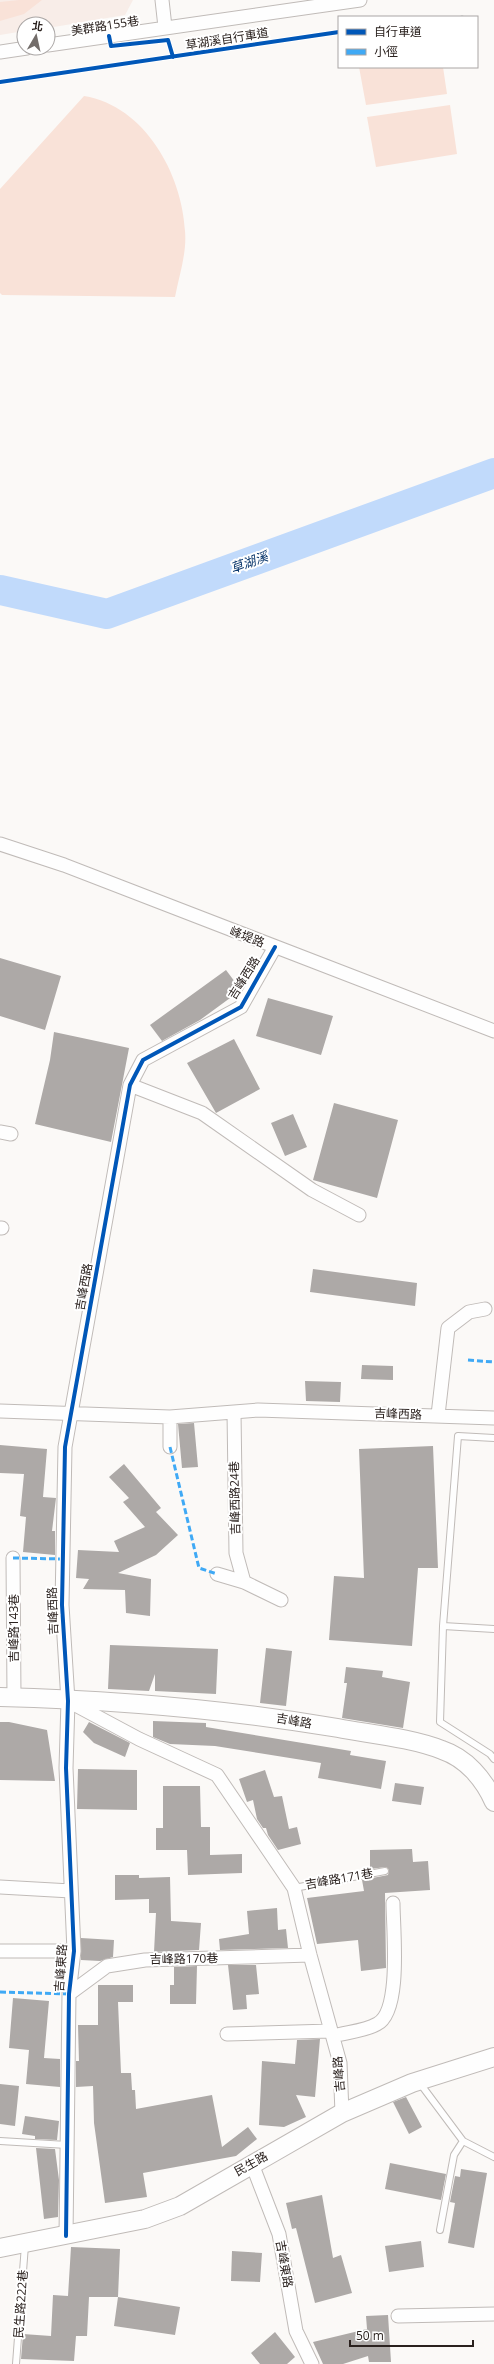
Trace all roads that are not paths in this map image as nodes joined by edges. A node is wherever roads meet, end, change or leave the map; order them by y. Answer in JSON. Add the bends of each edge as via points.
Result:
{"nodes":[{"id":1,"x":162,"y":0,"type":"edge"},
{"id":2,"x":360,"y":0,"type":"edge"},
{"id":3,"x":165,"y":27,"type":"junction"},
{"id":4,"x":56,"y":44,"type":"edge"},
{"id":5,"x":16,"y":50,"type":"edge"},
{"id":6,"x":0,"y":52,"type":"edge"},
{"id":7,"x":0,"y":844,"type":"edge"},
{"id":8,"x":275,"y":947,"type":"junction"},
{"id":9,"x":494,"y":1031,"type":"edge"},
{"id":10,"x":130,"y":1085,"type":"junction"},
{"id":11,"x":358,"y":1215,"type":"dead end"},
{"id":12,"x":485,"y":1309,"type":"dead end"},
{"id":13,"x":0,"y":1411,"type":"edge"},
{"id":14,"x":234,"y":1412,"type":"junction"},
{"id":15,"x":71,"y":1415,"type":"junction"},
{"id":16,"x":438,"y":1415,"type":"junction"},
{"id":17,"x":170,"y":1417,"type":"junction"},
{"id":18,"x":494,"y":1418,"type":"edge"},
{"id":19,"x":494,"y":1438,"type":"edge"},
{"id":20,"x":170,"y":1447,"type":"dead end"},
{"id":21,"x":13,"y":1558,"type":"dead end"},
{"id":22,"x":217,"y":1574,"type":"dead end"},
{"id":23,"x":244,"y":1582,"type":"junction"},
{"id":24,"x":281,"y":1600,"type":"dead end"},
{"id":25,"x":442,"y":1626,"type":"junction"},
{"id":26,"x":494,"y":1629,"type":"edge"},
{"id":27,"x":7,"y":1697,"type":"edge"},
{"id":28,"x":68,"y":1701,"type":"junction"},
{"id":29,"x":494,"y":1759,"type":"edge"},
{"id":30,"x":494,"y":1802,"type":"edge"},
{"id":31,"x":385,"y":1871,"type":"dead end"},
{"id":32,"x":0,"y":1887,"type":"edge"},
{"id":33,"x":294,"y":1888,"type":"junction"},
{"id":34,"x":71,"y":1891,"type":"junction"},
{"id":35,"x":392,"y":1903,"type":"dead end"},
{"id":36,"x":0,"y":1951,"type":"edge"},
{"id":37,"x":74,"y":1951,"type":"junction"},
{"id":38,"x":310,"y":1956,"type":"junction"},
{"id":39,"x":69,"y":1994,"type":"junction"},
{"id":40,"x":331,"y":2033,"type":"junction"},
{"id":41,"x":227,"y":2034,"type":"dead end"},
{"id":42,"x":494,"y":2057,"type":"edge"},
{"id":43,"x":418,"y":2081,"type":"junction"},
{"id":44,"x":342,"y":2113,"type":"junction"},
{"id":45,"x":0,"y":2141,"type":"edge"},
{"id":46,"x":463,"y":2141,"type":"junction"},
{"id":47,"x":67,"y":2145,"type":"junction"},
{"id":48,"x":494,"y":2157,"type":"edge"},
{"id":49,"x":252,"y":2164,"type":"junction"},
{"id":50,"x":440,"y":2230,"type":"dead end"},
{"id":51,"x":66,"y":2236,"type":"junction"},
{"id":52,"x":25,"y":2244,"type":"junction"},
{"id":53,"x":0,"y":2248,"type":"edge"},
{"id":54,"x":494,"y":2314,"type":"edge"},
{"id":55,"x":398,"y":2316,"type":"dead end"},
{"id":56,"x":16,"y":2364,"type":"edge"},
{"id":57,"x":312,"y":2364,"type":"edge"}],
"edges":[{"from":1,"to":3,"type":"street"},
{"from":2,"to":3,"type":"street","name":"美群路155巷"},
{"from":3,"to":4,"type":"street","name":"美群路155巷"},
{"from":5,"to":6,"type":"street"},
{"from":7,"to":8,"type":"street","name":"峰堤路","via":[[64,865]]},
{"from":8,"to":9,"type":"street","name":"峰堤路"},
{"from":8,"to":10,"type":"street","name":"吉峰西路","via":[[241,1007],[144,1060]]},
{"from":10,"to":11,"type":"street","via":[[202,1113],[312,1190]]},
{"from":10,"to":15,"type":"street","name":"吉峰西路"},
{"from":12,"to":16,"type":"street","name":"吉峰西路","via":[[469,1312],[448,1328]]},
{"from":13,"to":15,"type":"street","name":"吉峰西路"},
{"from":14,"to":16,"type":"street","name":"吉峰西路","via":[[258,1410]]},
{"from":14,"to":17,"type":"street","name":"吉峰西路"},
{"from":14,"to":23,"type":"street","name":"吉峰西路24巷","via":[[236,1553]]},
{"from":15,"to":17,"type":"street","name":"吉峰西路"},
{"from":15,"to":28,"type":"street","name":"吉峰西路","via":[[65,1448],[62,1567]]},
{"from":16,"to":18,"type":"street","name":"吉峰西路"},
{"from":17,"to":20,"type":"street"},
{"from":19,"to":25,"type":"lane","via":[[458,1436]]},
{"from":21,"to":27,"type":"street","name":"吉峰路143巷"},
{"from":22,"to":23,"type":"street"},
{"from":23,"to":24,"type":"street"},
{"from":25,"to":26,"type":"lane"},
{"from":25,"to":29,"type":"lane","via":[[440,1722]]},
{"from":27,"to":28,"type":"street","name":"吉峰路"},
{"from":28,"to":30,"type":"street","name":"吉峰路","via":[[161,1705],[274,1717],[396,1739],[442,1750],[472,1770],[486,1784]]},
{"from":28,"to":33,"type":"street","name":"吉峰路","via":[[139,1739],[217,1775]]},
{"from":28,"to":34,"type":"street","name":"吉峰東路","via":[[66,1768]]},
{"from":31,"to":33,"type":"lane","name":"吉峰路171巷"},
{"from":32,"to":34,"type":"street"},
{"from":33,"to":38,"type":"street","name":"吉峰路"},
{"from":34,"to":37,"type":"street","name":"吉峰東路"},
{"from":35,"to":40,"type":"street","via":[[394,1980],[389,2012],[378,2024]]},
{"from":36,"to":37,"type":"street"},
{"from":37,"to":39,"type":"street","name":"吉峰東路"},
{"from":38,"to":39,"type":"street","name":"吉峰路170巷","via":[[144,1960],[107,1966]]},
{"from":38,"to":40,"type":"street","name":"吉峰路"},
{"from":39,"to":47,"type":"street","name":"吉峰東路"},
{"from":40,"to":41,"type":"street"},
{"from":40,"to":44,"type":"street","name":"吉峰路","via":[[340,2063]]},
{"from":42,"to":43,"type":"street","name":"民生路"},
{"from":43,"to":44,"type":"street","name":"民生路"},
{"from":43,"to":46,"type":"lane"},
{"from":44,"to":49,"type":"street","name":"民生路"},
{"from":45,"to":47,"type":"lane"},
{"from":46,"to":48,"type":"lane"},
{"from":46,"to":50,"type":"lane","via":[[454,2155]]},
{"from":47,"to":51,"type":"street","name":"吉峰東路"},
{"from":49,"to":51,"type":"street","name":"民生路","via":[[180,2206],[145,2218]]},
{"from":49,"to":57,"type":"street","name":"吉峰東路","via":[[279,2234],[296,2331]]},
{"from":51,"to":52,"type":"street","name":"民生路"},
{"from":52,"to":53,"type":"street","name":"民生路"},
{"from":52,"to":56,"type":"lane","name":"民生路222巷"},
{"from":54,"to":55,"type":"street"}]}
